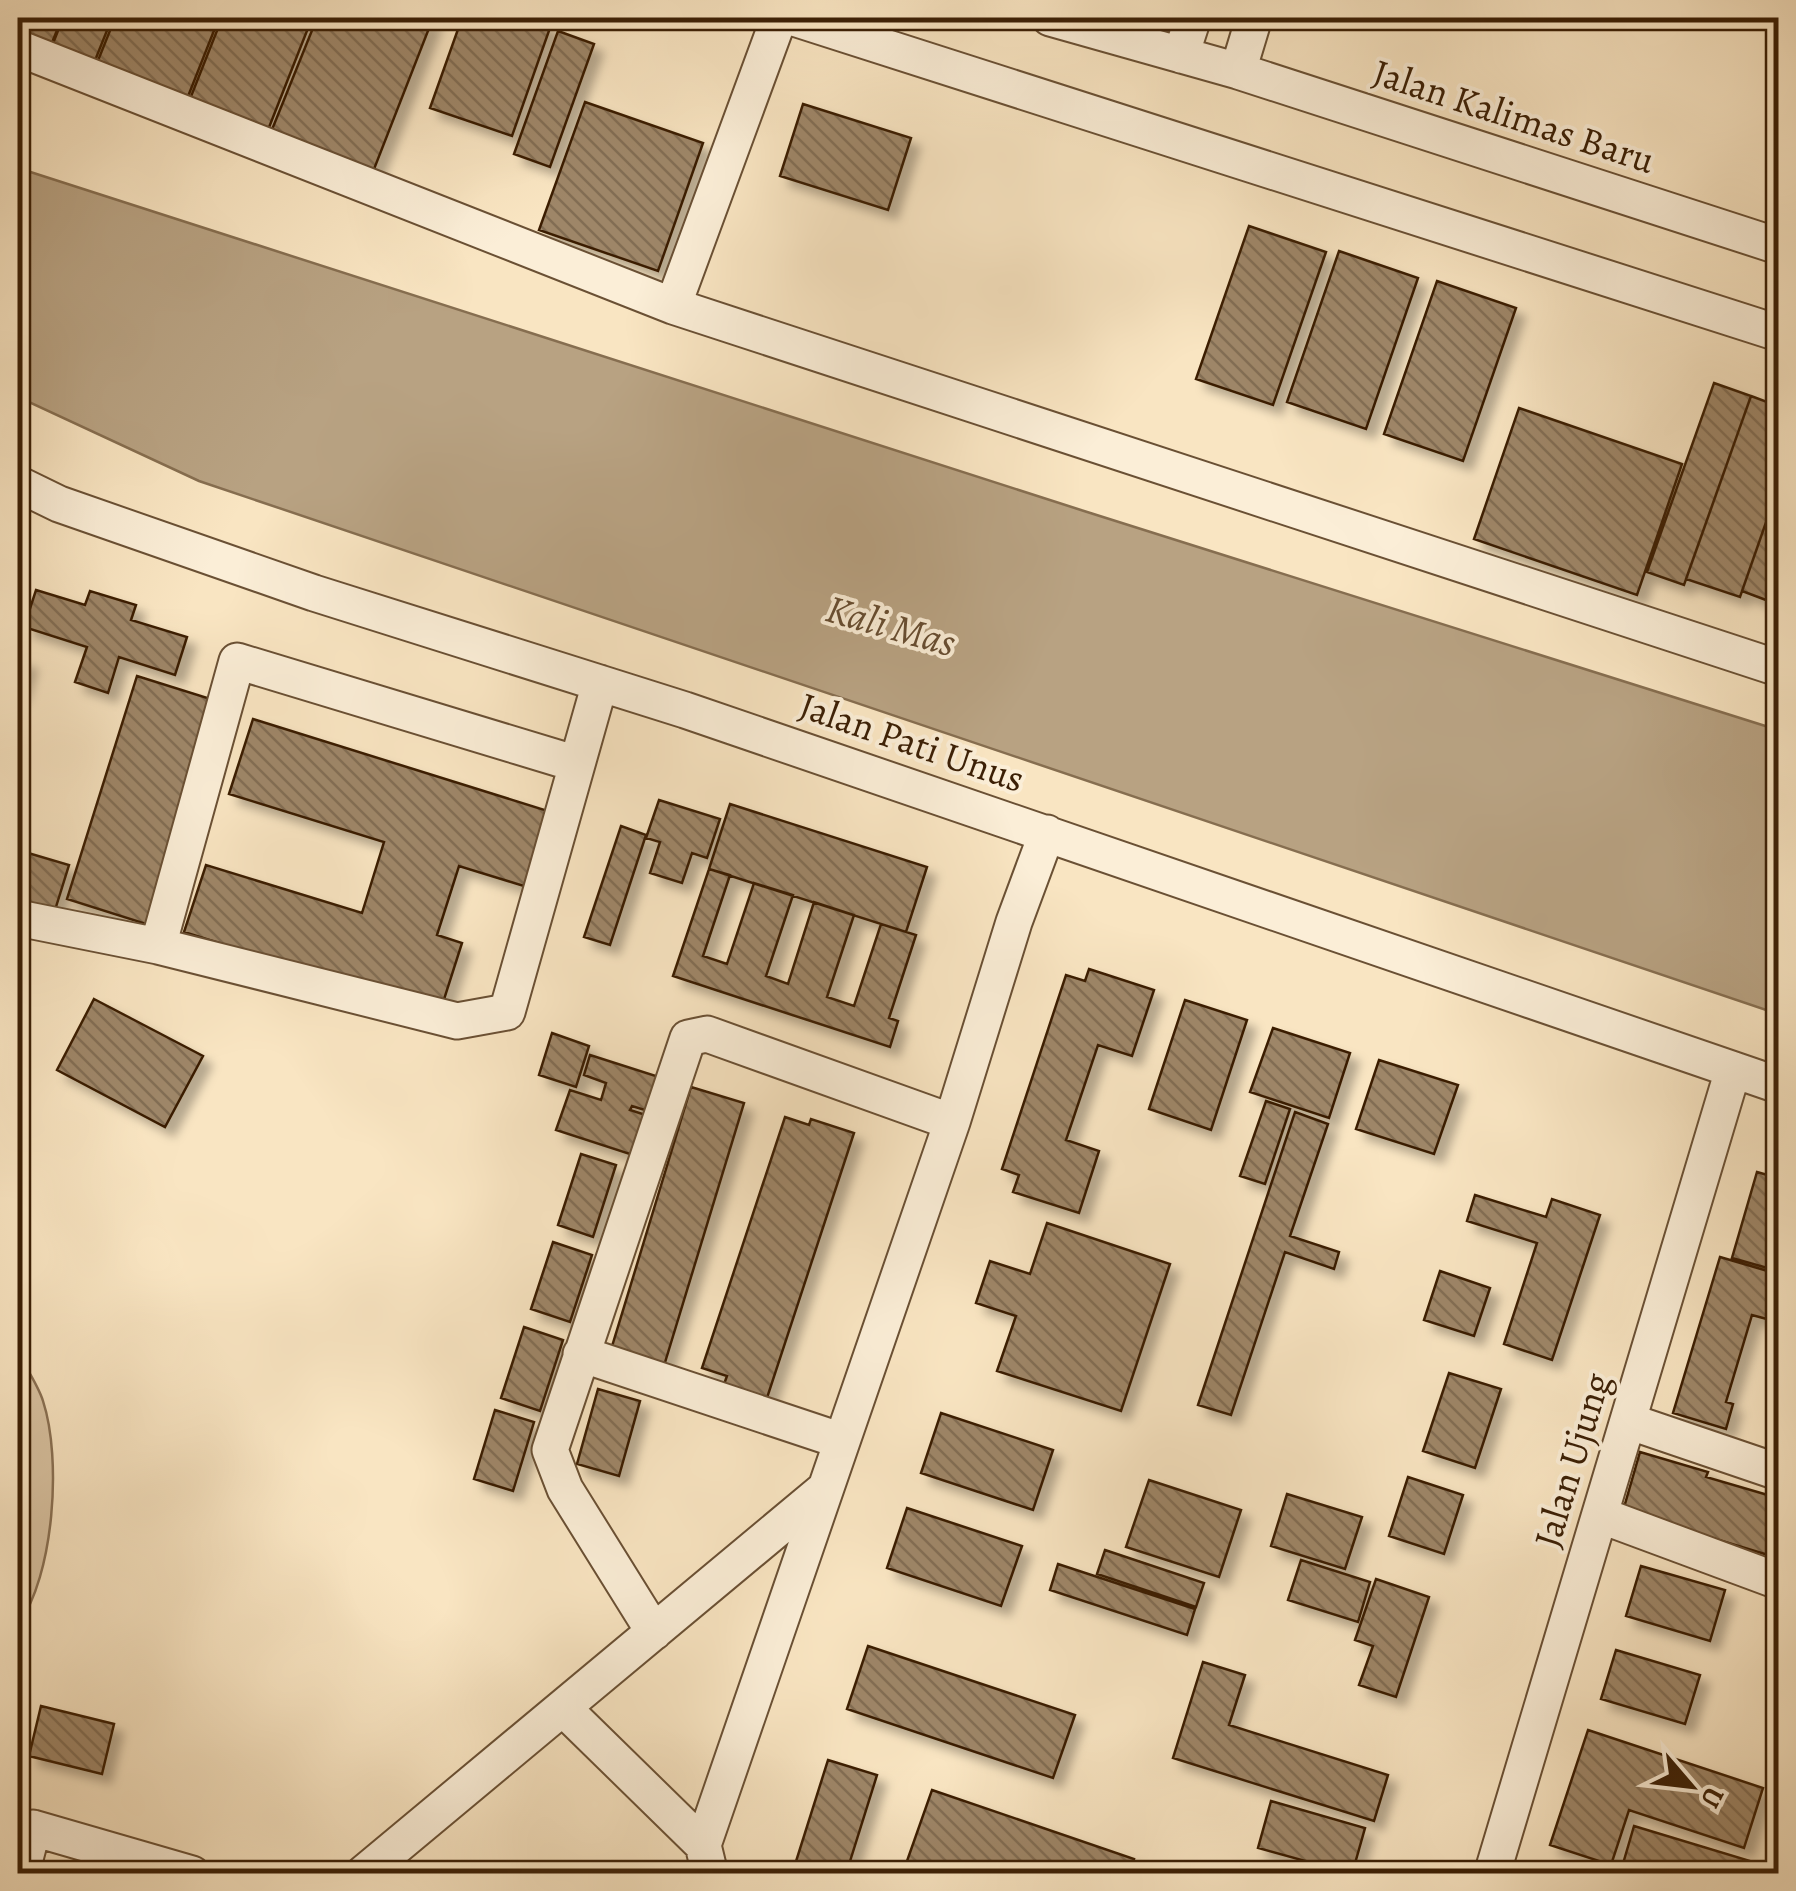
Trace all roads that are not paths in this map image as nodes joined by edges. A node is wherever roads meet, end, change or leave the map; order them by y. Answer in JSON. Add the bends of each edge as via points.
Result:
{"nodes":[{"id":1,"x":779,"y":18,"type":"edge"},
{"id":2,"x":794,"y":18,"type":"edge"},
{"id":3,"x":1050,"y":18,"type":"edge"},
{"id":4,"x":1193,"y":18,"type":"edge"},
{"id":5,"x":1254,"y":18,"type":"edge"},
{"id":6,"x":18,"y":48,"type":"edge"},
{"id":7,"x":1182,"y":55,"type":"junction"},
{"id":8,"x":1238,"y":70,"type":"junction"},
{"id":9,"x":1778,"y":246,"type":"edge"},
{"id":10,"x":673,"y":306,"type":"junction"},
{"id":11,"x":1778,"y":333,"type":"edge"},
{"id":12,"x":18,"y":484,"type":"edge"},
{"id":13,"x":1778,"y":668,"type":"edge"},
{"id":14,"x":600,"y":683,"type":"junction"},
{"id":15,"x":577,"y":764,"type":"junction"},
{"id":16,"x":1046,"y":833,"type":"junction"},
{"id":17,"x":18,"y":918,"type":"edge"},
{"id":18,"x":158,"y":946,"type":"junction"},
{"id":19,"x":1734,"y":1070,"type":"junction"},
{"id":20,"x":1778,"y":1085,"type":"edge"},
{"id":21,"x":952,"y":1122,"type":"junction"},
{"id":22,"x":582,"y":1354,"type":"junction"},
{"id":23,"x":1628,"y":1421,"type":"junction"},
{"id":24,"x":842,"y":1442,"type":"junction"},
{"id":25,"x":1778,"y":1472,"type":"edge"},
{"id":26,"x":826,"y":1488,"type":"junction"},
{"id":27,"x":1600,"y":1515,"type":"junction"},
{"id":28,"x":1778,"y":1581,"type":"edge"},
{"id":29,"x":654,"y":1632,"type":"junction"},
{"id":30,"x":563,"y":1708,"type":"junction"},
{"id":31,"x":25,"y":1826,"type":"edge"},
{"id":32,"x":707,"y":1859,"type":"edge"},
{"id":33,"x":22,"y":1874,"type":"edge"},
{"id":34,"x":192,"y":1874,"type":"edge"},
{"id":35,"x":363,"y":1874,"type":"edge"},
{"id":36,"x":1492,"y":1874,"type":"edge"}],
"edges":[{"from":1,"to":10,"type":"street"},
{"from":2,"to":11,"type":"street"},
{"from":3,"to":7,"type":"street","name":"Jalan Kalimas Baru"},
{"from":4,"to":7,"type":"street"},
{"from":5,"to":8,"type":"street"},
{"from":6,"to":10,"type":"street"},
{"from":7,"to":8,"type":"street","name":"Jalan Kalimas Baru"},
{"from":8,"to":9,"type":"street","name":"Jalan Kalimas Baru"},
{"from":10,"to":13,"type":"street"},
{"from":12,"to":14,"type":"street","name":"Jalan Pati Unus","via":[[314,593]]},
{"from":14,"to":15,"type":"street"},
{"from":14,"to":16,"type":"street","name":"Jalan Pati Unus"},
{"from":15,"to":18,"type":"street","via":[[507,1012],[457,1020]]},
{"from":15,"to":18,"type":"street","via":[[237,662]]},
{"from":16,"to":19,"type":"street","name":"Jalan Pati Unus"},
{"from":16,"to":21,"type":"street"},
{"from":17,"to":18,"type":"street"},
{"from":19,"to":20,"type":"street","name":"Jalan Pati Unus"},
{"from":19,"to":23,"type":"street","name":"Jalan Ujung"},
{"from":21,"to":22,"type":"street","via":[[707,1034],[688,1038]]},
{"from":21,"to":24,"type":"street"},
{"from":22,"to":24,"type":"street"},
{"from":22,"to":29,"type":"street","via":[[550,1450],[565,1488]]},
{"from":23,"to":25,"type":"street"},
{"from":23,"to":27,"type":"street","name":"Jalan Ujung"},
{"from":24,"to":26,"type":"street"},
{"from":26,"to":29,"type":"street"},
{"from":26,"to":32,"type":"street"},
{"from":27,"to":28,"type":"street"},
{"from":27,"to":36,"type":"street","name":"Jalan Ujung"},
{"from":29,"to":30,"type":"street"},
{"from":30,"to":32,"type":"street"},
{"from":30,"to":35,"type":"street"},
{"from":31,"to":33,"type":"street"},
{"from":31,"to":34,"type":"street"}]}
